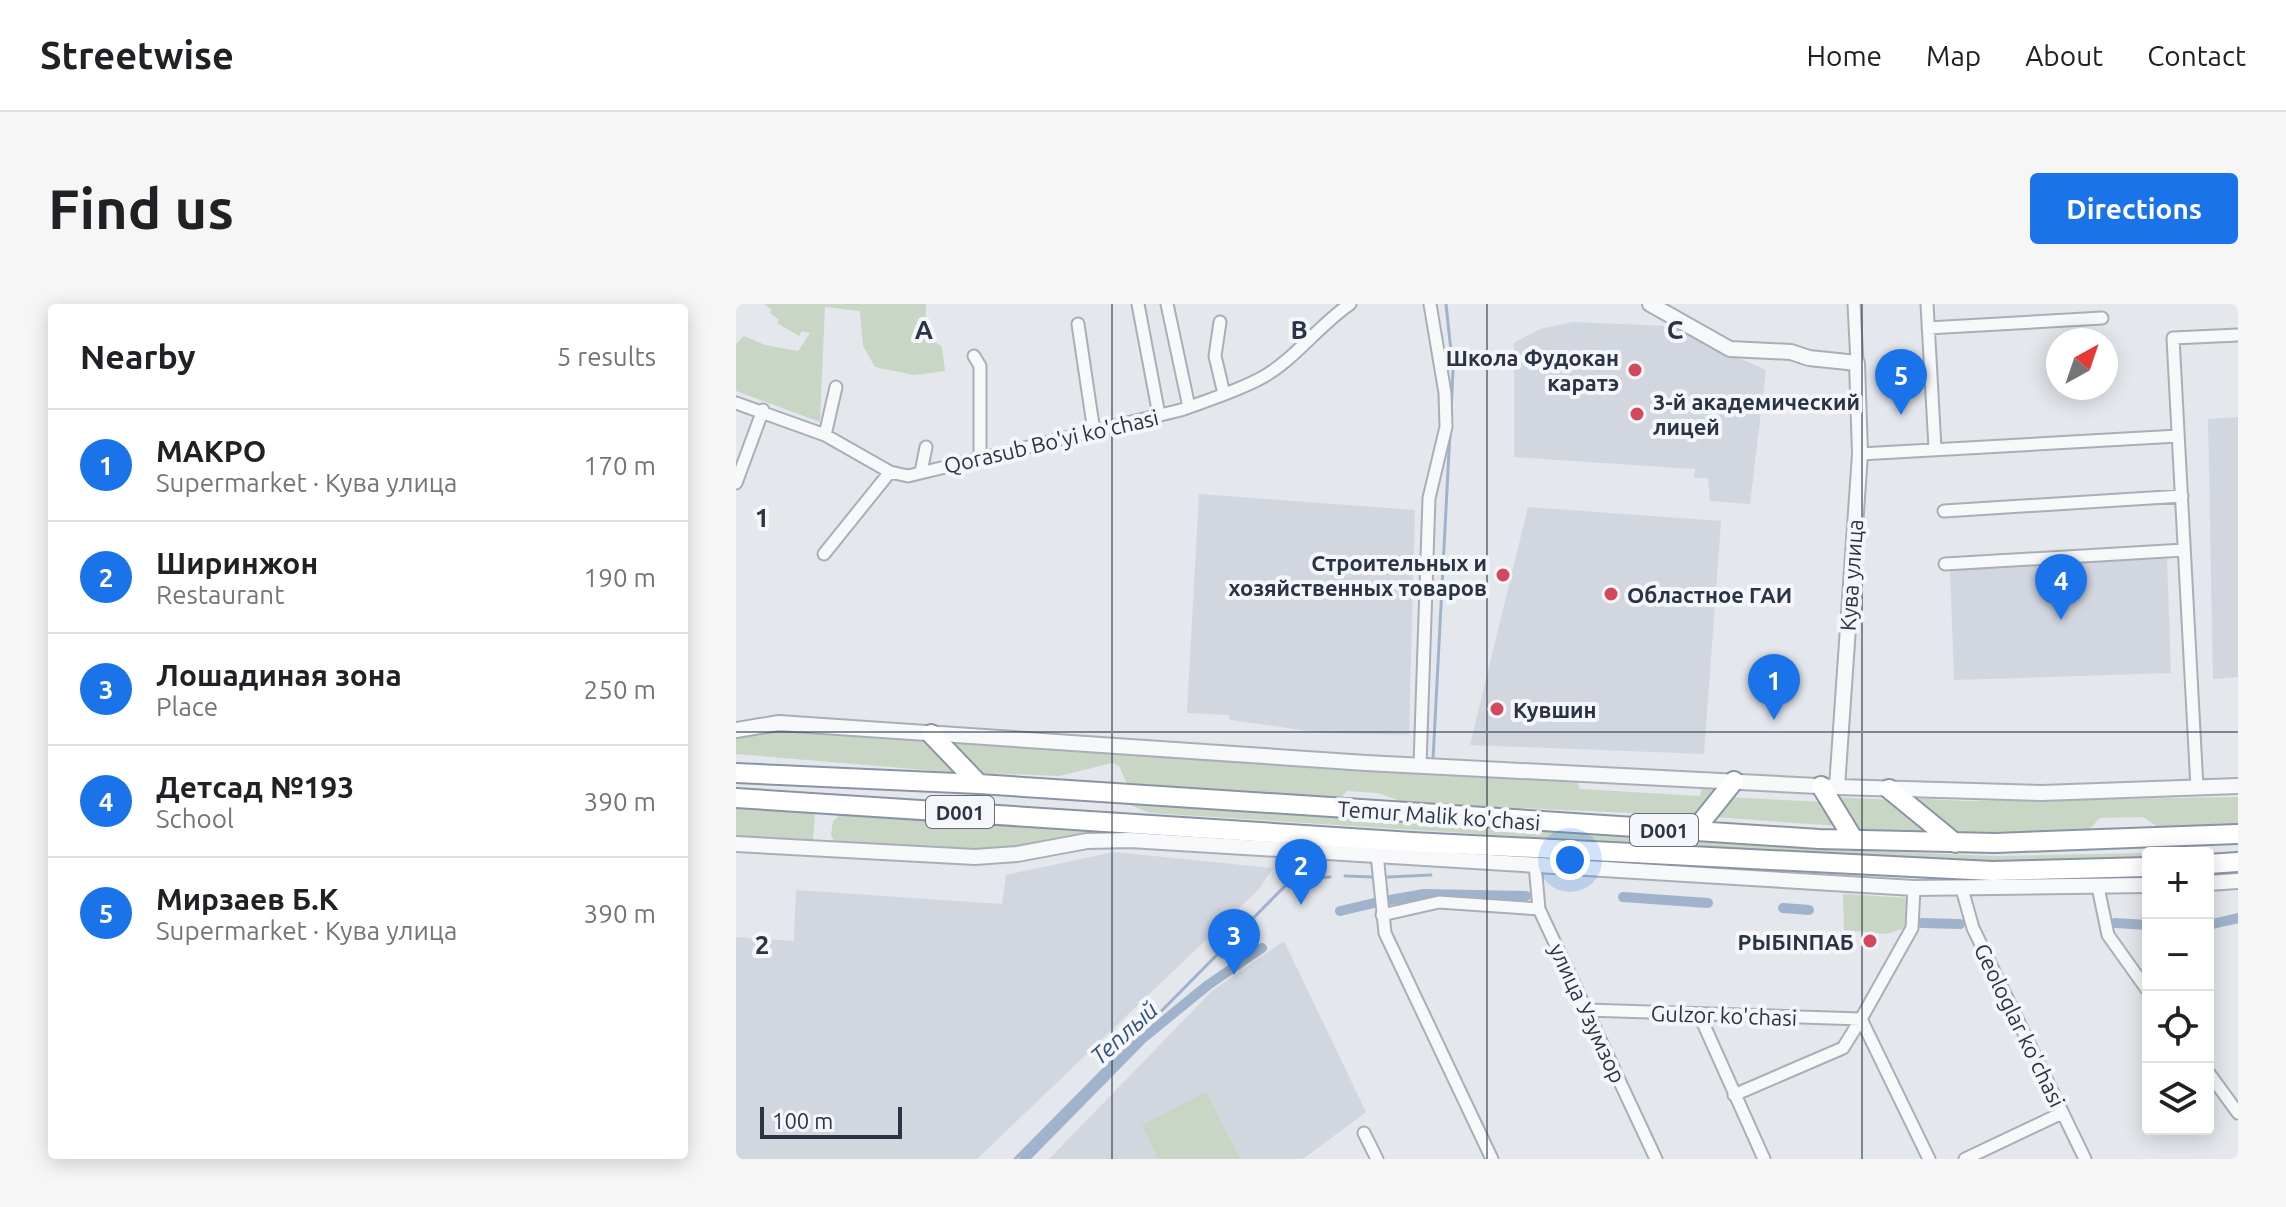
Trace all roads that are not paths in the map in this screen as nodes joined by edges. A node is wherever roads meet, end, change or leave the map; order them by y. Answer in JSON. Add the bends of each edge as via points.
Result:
{"nodes":[{"id":1,"x":1138,"y":304,"type":"edge"},
{"id":2,"x":1167,"y":304,"type":"edge"},
{"id":3,"x":1350,"y":304,"type":"edge"},
{"id":4,"x":1430,"y":304,"type":"edge"},
{"id":5,"x":1650,"y":304,"type":"edge"},
{"id":6,"x":1854,"y":304,"type":"edge"},
{"id":7,"x":1927,"y":304,"type":"edge"},
{"id":8,"x":2102,"y":318,"type":"dead end"},
{"id":9,"x":1220,"y":322,"type":"dead end"},
{"id":10,"x":1078,"y":324,"type":"dead end"},
{"id":11,"x":1928,"y":328,"type":"junction"},
{"id":12,"x":2238,"y":335,"type":"edge"},
{"id":13,"x":974,"y":356,"type":"dead end"},
{"id":14,"x":1857,"y":363,"type":"junction"},
{"id":15,"x":836,"y":387,"type":"dead end"},
{"id":16,"x":1224,"y":394,"type":"junction"},
{"id":17,"x":736,"y":403,"type":"edge"},
{"id":18,"x":1189,"y":407,"type":"junction"},
{"id":19,"x":763,"y":410,"type":"junction"},
{"id":20,"x":1159,"y":415,"type":"junction"},
{"id":21,"x":1094,"y":432,"type":"junction"},
{"id":22,"x":825,"y":435,"type":"junction"},
{"id":23,"x":2178,"y":436,"type":"junction"},
{"id":24,"x":926,"y":447,"type":"dead end"},
{"id":25,"x":1935,"y":448,"type":"junction"},
{"id":26,"x":1860,"y":454,"type":"junction"},
{"id":27,"x":980,"y":456,"type":"junction"},
{"id":28,"x":890,"y":472,"type":"junction"},
{"id":29,"x":921,"y":472,"type":"junction"},
{"id":30,"x":736,"y":483,"type":"edge"},
{"id":31,"x":2182,"y":496,"type":"junction"},
{"id":32,"x":1944,"y":511,"type":"dead end"},
{"id":33,"x":2184,"y":550,"type":"junction"},
{"id":34,"x":824,"y":554,"type":"dead end"},
{"id":35,"x":1945,"y":564,"type":"dead end"},
{"id":36,"x":736,"y":730,"type":"edge"},
{"id":37,"x":931,"y":734,"type":"junction"},
{"id":38,"x":1420,"y":765,"type":"junction"},
{"id":39,"x":736,"y":773,"type":"edge"},
{"id":40,"x":1734,"y":781,"type":"junction"},
{"id":41,"x":979,"y":784,"type":"junction"},
{"id":42,"x":1829,"y":786,"type":"junction"},
{"id":43,"x":2238,"y":786,"type":"edge"},
{"id":44,"x":2197,"y":788,"type":"junction"},
{"id":45,"x":1889,"y":789,"type":"junction"},
{"id":46,"x":1091,"y":791,"type":"junction"},
{"id":47,"x":736,"y":798,"type":"edge"},
{"id":48,"x":1094,"y":820,"type":"junction"},
{"id":49,"x":1231,"y":829,"type":"junction"},
{"id":50,"x":1694,"y":831,"type":"junction"},
{"id":51,"x":2238,"y":834,"type":"edge"},
{"id":52,"x":1854,"y":840,"type":"junction"},
{"id":53,"x":1419,"y":842,"type":"junction"},
{"id":54,"x":1955,"y":843,"type":"junction"},
{"id":55,"x":736,"y":844,"type":"edge"},
{"id":56,"x":2163,"y":845,"type":"edge"},
{"id":57,"x":1250,"y":847,"type":"junction"},
{"id":58,"x":1377,"y":854,"type":"junction"},
{"id":59,"x":1403,"y":855,"type":"junction"},
{"id":60,"x":2238,"y":862,"type":"edge"},
{"id":61,"x":1535,"y":864,"type":"junction"},
{"id":62,"x":2214,"y":864,"type":"edge"},
{"id":63,"x":2142,"y":867,"type":"edge"},
{"id":64,"x":2238,"y":881,"type":"edge"},
{"id":65,"x":2214,"y":883,"type":"edge"},
{"id":66,"x":2142,"y":885,"type":"edge"},
{"id":67,"x":2098,"y":887,"type":"junction"},
{"id":68,"x":1914,"y":888,"type":"junction"},
{"id":69,"x":1962,"y":889,"type":"junction"},
{"id":70,"x":1539,"y":909,"type":"junction"},
{"id":71,"x":1382,"y":915,"type":"junction"},
{"id":72,"x":2142,"y":983,"type":"edge"},
{"id":73,"x":1587,"y":1010,"type":"junction"},
{"id":74,"x":1699,"y":1014,"type":"junction"},
{"id":75,"x":1861,"y":1019,"type":"junction"},
{"id":76,"x":2214,"y":1080,"type":"edge"},
{"id":77,"x":1734,"y":1095,"type":"junction"},
{"id":78,"x":2062,"y":1113,"type":"junction"},
{"id":79,"x":2238,"y":1113,"type":"edge"},
{"id":80,"x":1364,"y":1133,"type":"dead end"},
{"id":81,"x":1377,"y":1159,"type":"edge"},
{"id":82,"x":1492,"y":1159,"type":"edge"},
{"id":83,"x":1656,"y":1159,"type":"edge"},
{"id":84,"x":1764,"y":1159,"type":"edge"},
{"id":85,"x":1929,"y":1159,"type":"edge"},
{"id":86,"x":1965,"y":1159,"type":"edge"},
{"id":87,"x":2085,"y":1159,"type":"edge"}],
"edges":[{"from":1,"to":20,"type":"street"},
{"from":2,"to":18,"type":"street"},
{"from":3,"to":16,"type":"street","name":"Qorasub Bo'yi ko'chasi","via":[[1265,376]]},
{"from":4,"to":38,"type":"street","via":[[1446,427],[1429,498]]},
{"from":5,"to":14,"type":"street","via":[[1730,349]]},
{"from":6,"to":14,"type":"street"},
{"from":7,"to":11,"type":"street"},
{"from":8,"to":11,"type":"street"},
{"from":9,"to":16,"type":"street","via":[[1215,356]]},
{"from":10,"to":21,"type":"street"},
{"from":11,"to":25,"type":"street"},
{"from":12,"to":23,"type":"street","via":[[2173,338]]},
{"from":13,"to":27,"type":"street","via":[[980,366]]},
{"from":14,"to":26,"type":"street","name":"Кува улица"},
{"from":15,"to":22,"type":"street"},
{"from":16,"to":18,"type":"street","name":"Qorasub Bo'yi ko'chasi"},
{"from":17,"to":19,"type":"street","name":"Qorasub Bo'yi ko'chasi"},
{"from":18,"to":20,"type":"street","name":"Qorasub Bo'yi ko'chasi"},
{"from":19,"to":22,"type":"street","name":"Qorasub Bo'yi ko'chasi"},
{"from":19,"to":30,"type":"street"},
{"from":20,"to":21,"type":"street","name":"Qorasub Bo'yi ko'chasi"},
{"from":21,"to":27,"type":"street","name":"Qorasub Bo'yi ko'chasi"},
{"from":22,"to":28,"type":"street","name":"Qorasub Bo'yi ko'chasi"},
{"from":23,"to":25,"type":"street"},
{"from":23,"to":31,"type":"street"},
{"from":24,"to":29,"type":"street"},
{"from":25,"to":26,"type":"street"},
{"from":26,"to":42,"type":"street","name":"Кува улица"},
{"from":27,"to":29,"type":"street","name":"Qorasub Bo'yi ko'chasi"},
{"from":28,"to":29,"type":"street","name":"Qorasub Bo'yi ko'chasi"},
{"from":28,"to":34,"type":"street"},
{"from":31,"to":32,"type":"street"},
{"from":31,"to":33,"type":"street"},
{"from":33,"to":35,"type":"street"},
{"from":33,"to":44,"type":"street"},
{"from":36,"to":37,"type":"street","via":[[779,723]]},
{"from":37,"to":38,"type":"street"},
{"from":37,"to":41,"type":"highway"},
{"from":38,"to":40,"type":"street"},
{"from":39,"to":41,"type":"highway","name":"Temur Malik ko'chasi","number":"D001"},
{"from":40,"to":42,"type":"street"},
{"from":40,"to":50,"type":"highway"},
{"from":41,"to":46,"type":"highway","name":"Temur Malik ko'chasi","number":"D001"},
{"from":42,"to":45,"type":"street"},
{"from":42,"to":52,"type":"highway"},
{"from":43,"to":44,"type":"street"},
{"from":44,"to":45,"type":"street","via":[[2042,793]]},
{"from":45,"to":54,"type":"highway"},
{"from":46,"to":48,"type":"highway","via":[[1103,806]]},
{"from":46,"to":50,"type":"highway","name":"Temur Malik ko'chasi","number":"D001"},
{"from":47,"to":48,"type":"highway","name":"Temur Malik ko'chasi","number":"D001"},
{"from":48,"to":49,"type":"highway","name":"Temur Malik ko'chasi","number":"D001"},
{"from":49,"to":53,"type":"highway","name":"Temur Malik ko'chasi","number":"D001"},
{"from":49,"to":57,"type":"street"},
{"from":50,"to":52,"type":"highway","name":"Temur Malik ko'chasi","number":"D001"},
{"from":51,"to":56,"type":"highway","name":"Temur Malik ko'chasi","number":"D001"},
{"from":52,"to":54,"type":"highway","name":"Temur Malik ko'chasi","number":"D001"},
{"from":53,"to":59,"type":"street"},
{"from":53,"to":63,"type":"highway","name":"Temur Malik ko'chasi","number":"D001","via":[[1992,871]]},
{"from":54,"to":56,"type":"highway","name":"Temur Malik ko'chasi","number":"D001"},
{"from":55,"to":57,"type":"street","via":[[975,857],[1097,841]]},
{"from":57,"to":58,"type":"street"},
{"from":58,"to":59,"type":"street"},
{"from":58,"to":71,"type":"street"},
{"from":59,"to":61,"type":"street"},
{"from":60,"to":62,"type":"highway"},
{"from":61,"to":68,"type":"street"},
{"from":61,"to":70,"type":"street","name":"улица Узумзор"},
{"from":64,"to":65,"type":"street"},
{"from":66,"to":67,"type":"street"},
{"from":67,"to":69,"type":"street"},
{"from":67,"to":72,"type":"street","via":[[2108,935]]},
{"from":68,"to":69,"type":"street"},
{"from":68,"to":75,"type":"street","via":[[1912,928]]},
{"from":69,"to":78,"type":"street","name":"Geologlar ko'chasi","via":[[1973,928]]},
{"from":70,"to":71,"type":"street","via":[[1439,902]]},
{"from":70,"to":73,"type":"street","name":"улица Узумзор"},
{"from":71,"to":82,"type":"street","via":[[1385,933]]},
{"from":73,"to":74,"type":"street","name":"Gulzor ko'chasi"},
{"from":73,"to":83,"type":"street","name":"улица Узумзор"},
{"from":74,"to":75,"type":"street","name":"Gulzor ko'chasi"},
{"from":74,"to":77,"type":"street"},
{"from":75,"to":77,"type":"street","via":[[1843,1048]]},
{"from":75,"to":85,"type":"street"},
{"from":76,"to":79,"type":"street"},
{"from":77,"to":84,"type":"street"},
{"from":78,"to":86,"type":"street"},
{"from":78,"to":87,"type":"street","name":"Geologlar ko'chasi"},
{"from":80,"to":81,"type":"street"}]}
